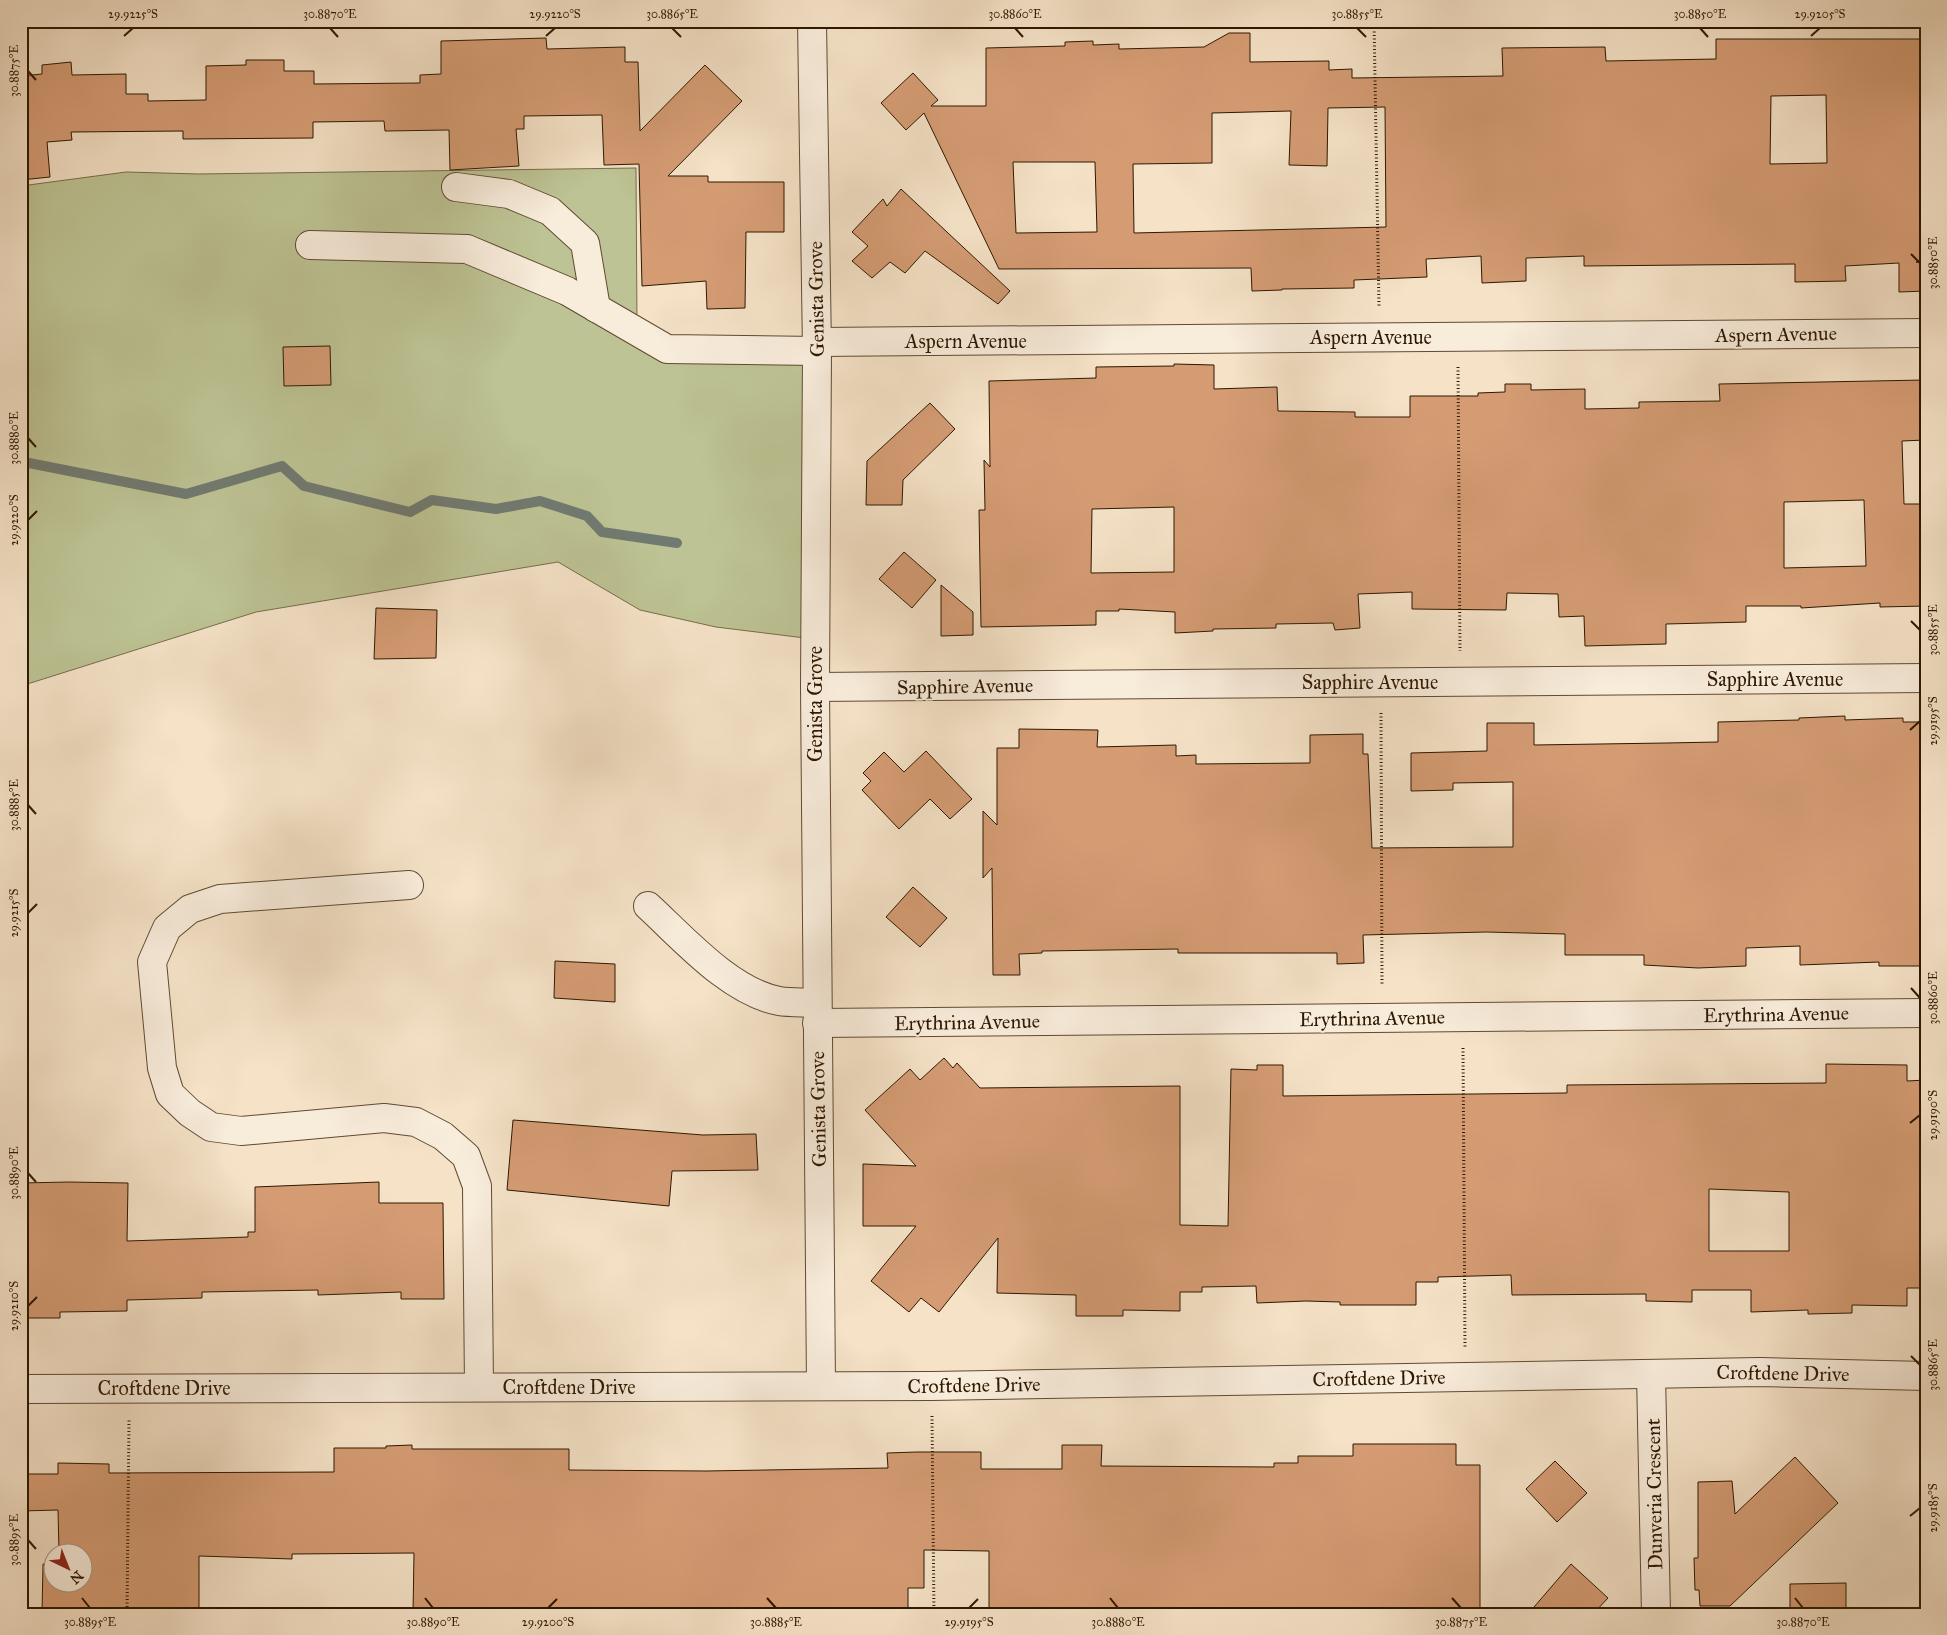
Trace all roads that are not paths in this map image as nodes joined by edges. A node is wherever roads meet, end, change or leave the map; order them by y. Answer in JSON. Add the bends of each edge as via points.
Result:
{"nodes":[{"id":1,"x":812,"y":21,"type":"edge"},
{"id":2,"x":456,"y":187,"type":"dead end"},
{"id":3,"x":310,"y":245,"type":"dead end"},
{"id":4,"x":596,"y":308,"type":"junction"},
{"id":5,"x":1926,"y":333,"type":"edge"},
{"id":6,"x":817,"y":346,"type":"junction"},
{"id":7,"x":1926,"y":678,"type":"edge"},
{"id":8,"x":815,"y":687,"type":"junction"},
{"id":9,"x":409,"y":885,"type":"dead end"},
{"id":10,"x":648,"y":906,"type":"dead end"},
{"id":11,"x":817,"y":1013,"type":"junction"},
{"id":12,"x":1926,"y":1013,"type":"edge"},
{"id":13,"x":1651,"y":1374,"type":"junction"},
{"id":14,"x":1926,"y":1376,"type":"edge"},
{"id":15,"x":821,"y":1386,"type":"junction"},
{"id":16,"x":479,"y":1387,"type":"junction"},
{"id":17,"x":21,"y":1389,"type":"edge"},
{"id":18,"x":1656,"y":1614,"type":"edge"}],
"edges":[{"from":1,"to":6,"type":"street","name":"Genista Grove"},
{"from":2,"to":4,"type":"street","via":[[509,194],[550,211],[585,243]]},
{"from":3,"to":4,"type":"street","name":"Aspern Avenue","via":[[467,249],[567,291]]},
{"from":4,"to":6,"type":"street","name":"Aspern Avenue","via":[[667,349]]},
{"from":5,"to":6,"type":"street","name":"Aspern Avenue"},
{"from":6,"to":8,"type":"street","name":"Genista Grove"},
{"from":7,"to":8,"type":"street","name":"Sapphire Avenue"},
{"from":8,"to":11,"type":"street","name":"Genista Grove"},
{"from":9,"to":16,"type":"street","via":[[220,899],[190,909],[167,928],[152,962],[162,1068],[170,1094],[211,1127],[241,1131],[384,1118],[416,1122],[444,1136],[466,1156],[477,1186]]},
{"from":10,"to":11,"type":"street","name":"Erythrina Avenue","via":[[722,972],[749,991]]},
{"from":11,"to":12,"type":"street","name":"Erythrina Avenue","via":[[1382,1018]]},
{"from":11,"to":15,"type":"street","name":"Genista Grove"},
{"from":13,"to":14,"type":"street","name":"Croftdene Drive","via":[[1760,1372]]},
{"from":13,"to":15,"type":"street","name":"Croftdene Drive"},
{"from":13,"to":18,"type":"street","name":"Dunveria Crescent"},
{"from":15,"to":16,"type":"street","name":"Croftdene Drive"},
{"from":16,"to":17,"type":"street","name":"Croftdene Drive"}]}
